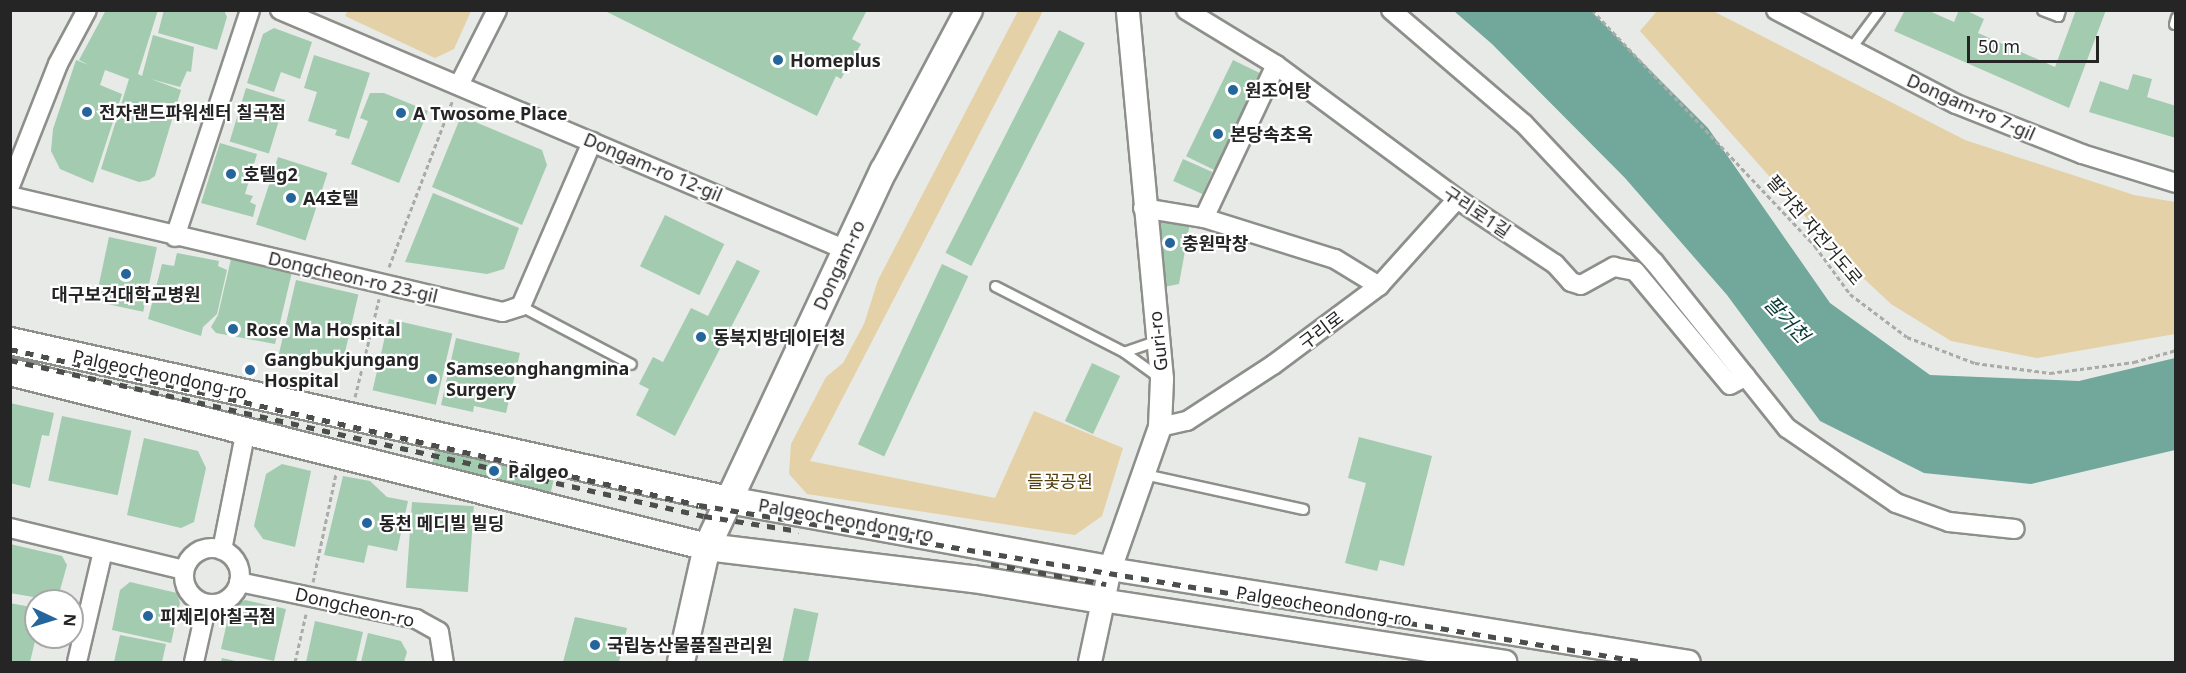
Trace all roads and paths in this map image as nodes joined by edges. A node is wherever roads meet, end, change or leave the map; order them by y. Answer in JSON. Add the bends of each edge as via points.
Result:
{"nodes":[{"id":1,"x":87,"y":10,"type":"edge"},
{"id":2,"x":250,"y":10,"type":"edge"},
{"id":3,"x":280,"y":10,"type":"edge"},
{"id":4,"x":497,"y":10,"type":"edge"},
{"id":5,"x":969,"y":10,"type":"edge"},
{"id":6,"x":1128,"y":10,"type":"edge"},
{"id":7,"x":1186,"y":10,"type":"edge"},
{"id":8,"x":1391,"y":10,"type":"edge"},
{"id":9,"x":1592,"y":10,"type":"edge"},
{"id":10,"x":1776,"y":10,"type":"edge"},
{"id":11,"x":1879,"y":10,"type":"edge"},
{"id":12,"x":2042,"y":10,"type":"edge"},
{"id":13,"x":2060,"y":10,"type":"edge"},
{"id":14,"x":1849,"y":50,"type":"junction"},
{"id":15,"x":1276,"y":65,"type":"junction"},
{"id":16,"x":459,"y":85,"type":"junction"},
{"id":17,"x":592,"y":142,"type":"junction"},
{"id":18,"x":2175,"y":183,"type":"edge"},
{"id":19,"x":10,"y":186,"type":"edge"},
{"id":20,"x":10,"y":196,"type":"edge"},
{"id":21,"x":1456,"y":199,"type":"junction"},
{"id":22,"x":1143,"y":208,"type":"junction"},
{"id":23,"x":1204,"y":218,"type":"junction"},
{"id":24,"x":175,"y":237,"type":"junction"},
{"id":25,"x":846,"y":250,"type":"junction"},
{"id":26,"x":382,"y":284,"type":"junction"},
{"id":27,"x":995,"y":286,"type":"dead end"},
{"id":28,"x":1379,"y":286,"type":"junction"},
{"id":29,"x":521,"y":306,"type":"junction"},
{"id":30,"x":1158,"y":340,"type":"junction"},
{"id":31,"x":10,"y":341,"type":"edge"},
{"id":32,"x":2175,"y":350,"type":"edge"},
{"id":33,"x":1124,"y":352,"type":"junction"},
{"id":34,"x":631,"y":364,"type":"dead end"},
{"id":35,"x":10,"y":372,"type":"edge"},
{"id":36,"x":1746,"y":376,"type":"junction"},
{"id":37,"x":1162,"y":379,"type":"junction"},
{"id":38,"x":350,"y":416,"type":"junction"},
{"id":39,"x":1160,"y":428,"type":"junction"},
{"id":40,"x":246,"y":430,"type":"junction"},
{"id":41,"x":341,"y":453,"type":"junction"},
{"id":42,"x":1142,"y":474,"type":"junction"},
{"id":43,"x":729,"y":500,"type":"junction"},
{"id":44,"x":1303,"y":509,"type":"dead end"},
{"id":45,"x":10,"y":528,"type":"edge"},
{"id":46,"x":2016,"y":529,"type":"dead end"},
{"id":47,"x":707,"y":547,"type":"junction"},
{"id":48,"x":103,"y":550,"type":"junction"},
{"id":49,"x":222,"y":550,"type":"junction"},
{"id":50,"x":1110,"y":569,"type":"junction"},
{"id":51,"x":184,"y":570,"type":"junction"},
{"id":52,"x":239,"y":582,"type":"junction"},
{"id":53,"x":310,"y":595,"type":"junction"},
{"id":54,"x":1101,"y":600,"type":"junction"},
{"id":55,"x":207,"y":604,"type":"junction"},
{"id":56,"x":77,"y":663,"type":"edge"},
{"id":57,"x":194,"y":663,"type":"edge"},
{"id":58,"x":295,"y":663,"type":"edge"},
{"id":59,"x":444,"y":663,"type":"edge"},
{"id":60,"x":681,"y":663,"type":"edge"},
{"id":61,"x":1090,"y":663,"type":"edge"},
{"id":62,"x":1505,"y":663,"type":"edge"},
{"id":63,"x":1689,"y":663,"type":"edge"}],
"edges":[{"from":1,"to":19,"type":"street","via":[[58,64]]},
{"from":2,"to":24,"type":"street"},
{"from":3,"to":16,"type":"street","name":"Dongam-ro 12-gil"},
{"from":4,"to":16,"type":"street"},
{"from":5,"to":25,"type":"main road","name":"Dongam-ro"},
{"from":6,"to":22,"type":"street","name":"Guri-ro"},
{"from":7,"to":15,"type":"street","name":"구리로1길"},
{"from":8,"to":36,"type":"street","via":[[1524,124],[1654,262]]},
{"from":9,"to":32,"type":"path","name":"팔거천 자전거도로","via":[[1815,246],[1850,294],[1907,337],[1975,363],[2050,373],[2134,362]]},
{"from":10,"to":14,"type":"street","name":"Dongam-ro 7-gil"},
{"from":11,"to":14,"type":"lane"},
{"from":12,"to":13,"type":"lane","via":[[2058,16]]},
{"from":14,"to":18,"type":"street","name":"Dongam-ro 7-gil","via":[[1956,104],[2082,154]]},
{"from":15,"to":21,"type":"street","name":"구리로1길"},
{"from":15,"to":23,"type":"street"},
{"from":16,"to":17,"type":"street","name":"Dongam-ro 12-gil"},
{"from":16,"to":26,"type":"path"},
{"from":17,"to":25,"type":"street","name":"Dongam-ro 12-gil"},
{"from":17,"to":29,"type":"street"},
{"from":20,"to":24,"type":"street","name":"Dongcheon-ro 23-gil"},
{"from":21,"to":28,"type":"street","name":"구리로"},
{"from":21,"to":36,"type":"street","name":"구리로1길","via":[[1555,264],[1571,282],[1581,285],[1614,267],[1635,271],[1730,385]]},
{"from":22,"to":23,"type":"street"},
{"from":22,"to":30,"type":"street","name":"Guri-ro"},
{"from":23,"to":28,"type":"street","via":[[1335,259]]},
{"from":24,"to":26,"type":"street","name":"Dongcheon-ro 23-gil"},
{"from":25,"to":43,"type":"main road","name":"Dongam-ro"},
{"from":26,"to":29,"type":"street","name":"Dongcheon-ro 23-gil","via":[[503,312]]},
{"from":26,"to":38,"type":"path"},
{"from":27,"to":33,"type":"lane"},
{"from":28,"to":39,"type":"street","name":"구리로","via":[[1245,384],[1187,421]]},
{"from":29,"to":34,"type":"lane"},
{"from":30,"to":33,"type":"lane"},
{"from":30,"to":37,"type":"street","name":"Guri-ro"},
{"from":31,"to":38,"type":"main road","name":"Palgeocheondong-ro"},
{"from":33,"to":37,"type":"lane"},
{"from":35,"to":40,"type":"main road","name":"Palgeocheondong-ro"},
{"from":36,"to":46,"type":"street","via":[[1787,428],[1845,472],[1896,503],[1949,522]]},
{"from":37,"to":39,"type":"street","name":"Guri-ro"},
{"from":38,"to":43,"type":"main road","name":"Palgeocheondong-ro"},
{"from":39,"to":42,"type":"street","name":"Guri-ro"},
{"from":40,"to":41,"type":"main road","name":"Palgeocheondong-ro"},
{"from":40,"to":49,"type":"street"},
{"from":41,"to":47,"type":"main road","name":"Palgeocheondong-ro"},
{"from":41,"to":53,"type":"path"},
{"from":42,"to":44,"type":"lane"},
{"from":42,"to":50,"type":"street","name":"Guri-ro"},
{"from":43,"to":47,"type":"main road","name":"Dongam-ro"},
{"from":43,"to":50,"type":"main road","name":"Palgeocheondong-ro"},
{"from":45,"to":48,"type":"street"},
{"from":47,"to":54,"type":"main road","name":"Palgeocheondong-ro","via":[[973,579]]},
{"from":47,"to":60,"type":"main road","name":"Dongam-ro"},
{"from":48,"to":51,"type":"street"},
{"from":48,"to":56,"type":"street"},
{"from":49,"to":51,"type":"street","via":[[199,551]]},
{"from":49,"to":52,"type":"street","via":[[238,567]]},
{"from":50,"to":54,"type":"street","name":"Guri-ro"},
{"from":50,"to":63,"type":"street","name":"Palgeocheondong-ro"},
{"from":51,"to":55,"type":"street","via":[[191,595]]},
{"from":52,"to":53,"type":"street","name":"Dongcheon-ro"},
{"from":52,"to":55,"type":"street","via":[[227,599]]},
{"from":53,"to":58,"type":"path"},
{"from":53,"to":59,"type":"street","name":"Dongcheon-ro","via":[[416,619],[440,632]]},
{"from":54,"to":61,"type":"street","name":"Guri-ro"},
{"from":54,"to":62,"type":"street","name":"Palgeocheondong-ro"},
{"from":55,"to":57,"type":"street"}]}
